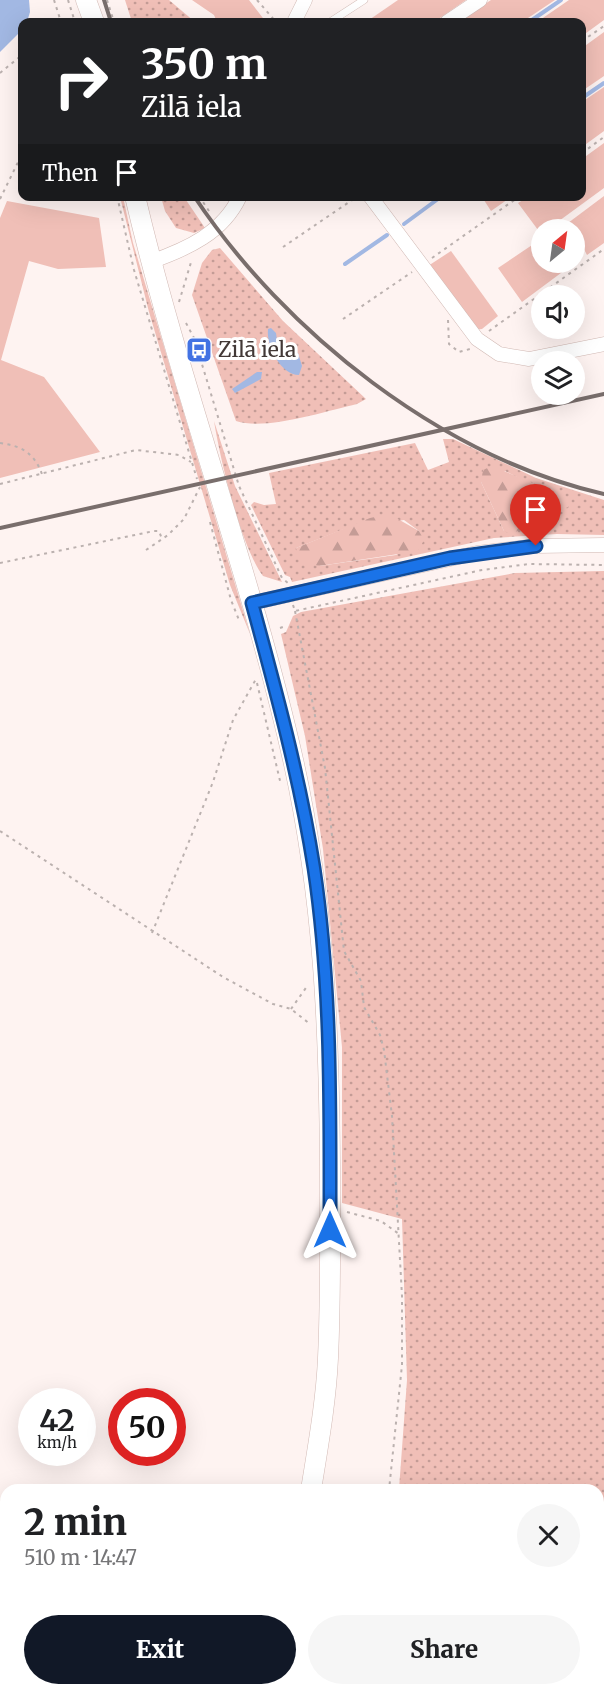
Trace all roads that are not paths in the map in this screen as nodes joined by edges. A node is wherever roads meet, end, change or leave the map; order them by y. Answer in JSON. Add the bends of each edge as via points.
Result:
{"nodes":[{"id":1,"x":86,"y":0,"type":"edge"},
{"id":2,"x":305,"y":0,"type":"edge"},
{"id":3,"x":364,"y":0,"type":"edge"},
{"id":4,"x":480,"y":0,"type":"edge"},
{"id":5,"x":93,"y":18,"type":"edge"},
{"id":6,"x":296,"y":18,"type":"edge"},
{"id":7,"x":336,"y":18,"type":"edge"},
{"id":8,"x":453,"y":18,"type":"edge"},
{"id":9,"x":136,"y":201,"type":"edge"},
{"id":10,"x":238,"y":201,"type":"edge"},
{"id":11,"x":374,"y":201,"type":"edge"},
{"id":12,"x":150,"y":262,"type":"junction"},
{"id":13,"x":604,"y":344,"type":"edge"},
{"id":14,"x":604,"y":545,"type":"edge"},
{"id":15,"x":252,"y":603,"type":"junction"},
{"id":16,"x":312,"y":1484,"type":"edge"}],
"edges":[{"from":1,"to":5,"type":"main road"},
{"from":2,"to":6,"type":"street"},
{"from":3,"to":7,"type":"lane"},
{"from":4,"to":8,"type":"street"},
{"from":9,"to":12,"type":"main road"},
{"from":10,"to":12,"type":"street","via":[[231,215],[198,243]]},
{"from":11,"to":13,"type":"street","via":[[477,339],[499,354],[529,359]]},
{"from":12,"to":15,"type":"main road"},
{"from":14,"to":15,"type":"street","via":[[536,546],[477,553]]},
{"from":15,"to":16,"type":"main road","via":[[305,817],[325,971],[329,1035],[328,1360]]}]}
